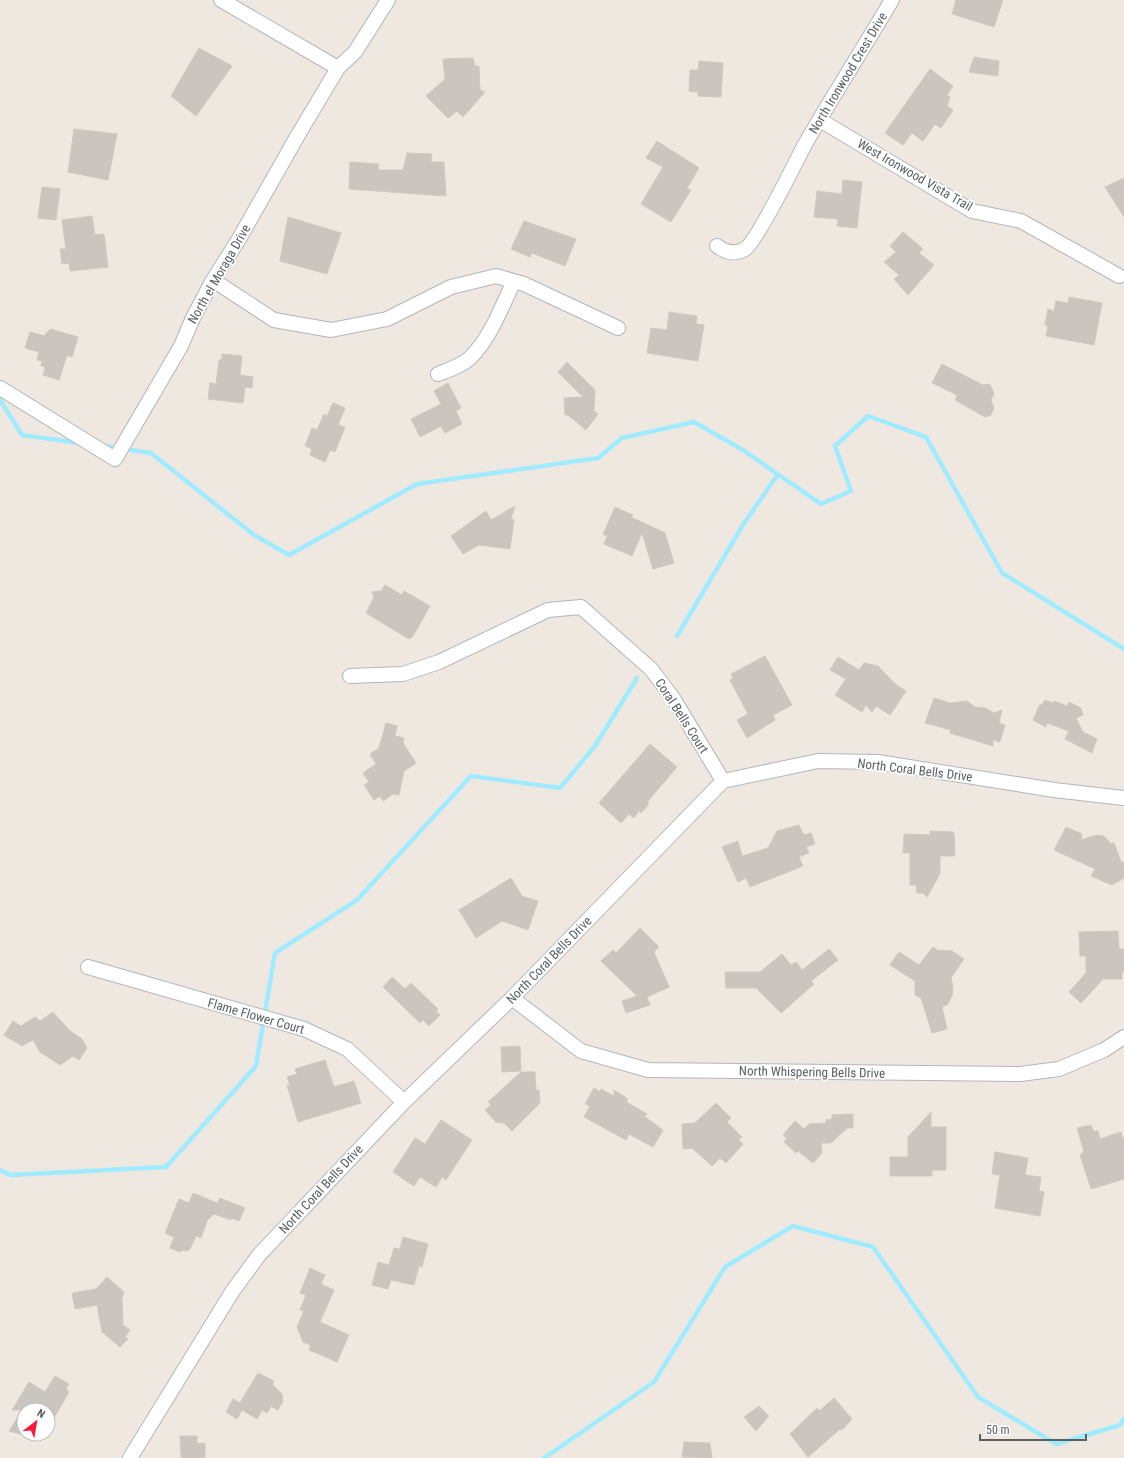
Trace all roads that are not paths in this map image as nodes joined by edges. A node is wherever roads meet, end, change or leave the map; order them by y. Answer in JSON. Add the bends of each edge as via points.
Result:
{"nodes":[{"id":1,"x":221,"y":0,"type":"edge"},
{"id":2,"x":388,"y":0,"type":"edge"},
{"id":3,"x":892,"y":0,"type":"edge"},
{"id":4,"x":338,"y":68,"type":"junction"},
{"id":5,"x":820,"y":120,"type":"junction"},
{"id":6,"x":716,"y":246,"type":"dead end"},
{"id":7,"x":1119,"y":276,"type":"dead end"},
{"id":8,"x":212,"y":280,"type":"junction"},
{"id":9,"x":514,"y":282,"type":"junction"},
{"id":10,"x":618,"y":328,"type":"dead end"},
{"id":11,"x":438,"y":374,"type":"dead end"},
{"id":12,"x":0,"y":388,"type":"edge"},
{"id":13,"x":350,"y":676,"type":"dead end"},
{"id":14,"x":723,"y":781,"type":"junction"},
{"id":15,"x":1124,"y":798,"type":"edge"},
{"id":16,"x":88,"y":967,"type":"dead end"},
{"id":17,"x":512,"y":998,"type":"junction"},
{"id":18,"x":1124,"y":1037,"type":"edge"},
{"id":19,"x":404,"y":1102,"type":"junction"},
{"id":20,"x":130,"y":1458,"type":"edge"}],
"edges":[{"from":1,"to":4,"type":"street"},
{"from":2,"to":4,"type":"street","name":"North el Moraga Drive","via":[[355,52]]},
{"from":3,"to":5,"type":"street","name":"North Ironwood Crest Drive"},
{"from":4,"to":8,"type":"street","name":"North el Moraga Drive","via":[[239,239]]},
{"from":5,"to":6,"type":"street","name":"North Ironwood Crest Drive","via":[[745,249],[734,253]]},
{"from":5,"to":7,"type":"street","name":"West Ironwood Vista Trail","via":[[972,211],[1020,221]]},
{"from":8,"to":9,"type":"street","via":[[274,320],[331,330],[387,318],[451,287],[496,276]]},
{"from":8,"to":12,"type":"street","name":"North el Moraga Drive","via":[[181,346],[115,459]]},
{"from":9,"to":10,"type":"street"},
{"from":9,"to":11,"type":"street","via":[[483,342],[471,358]]},
{"from":13,"to":14,"type":"street","name":"Coral Bells Court","via":[[403,674],[439,662],[548,610],[581,607],[651,669],[673,698]]},
{"from":14,"to":15,"type":"street","name":"North Coral Bells Drive","via":[[818,761],[878,762],[1054,790]]},
{"from":14,"to":17,"type":"street","name":"North Coral Bells Drive"},
{"from":16,"to":19,"type":"street","name":"Flame Flower Court","via":[[304,1029],[347,1049]]},
{"from":17,"to":18,"type":"street","name":"North Whispering Bells Drive","via":[[581,1051],[648,1070],[1020,1074],[1059,1069],[1104,1050]]},
{"from":17,"to":19,"type":"street","name":"North Coral Bells Drive"},
{"from":19,"to":20,"type":"street","name":"North Coral Bells Drive","via":[[259,1255],[232,1292]]}]}
